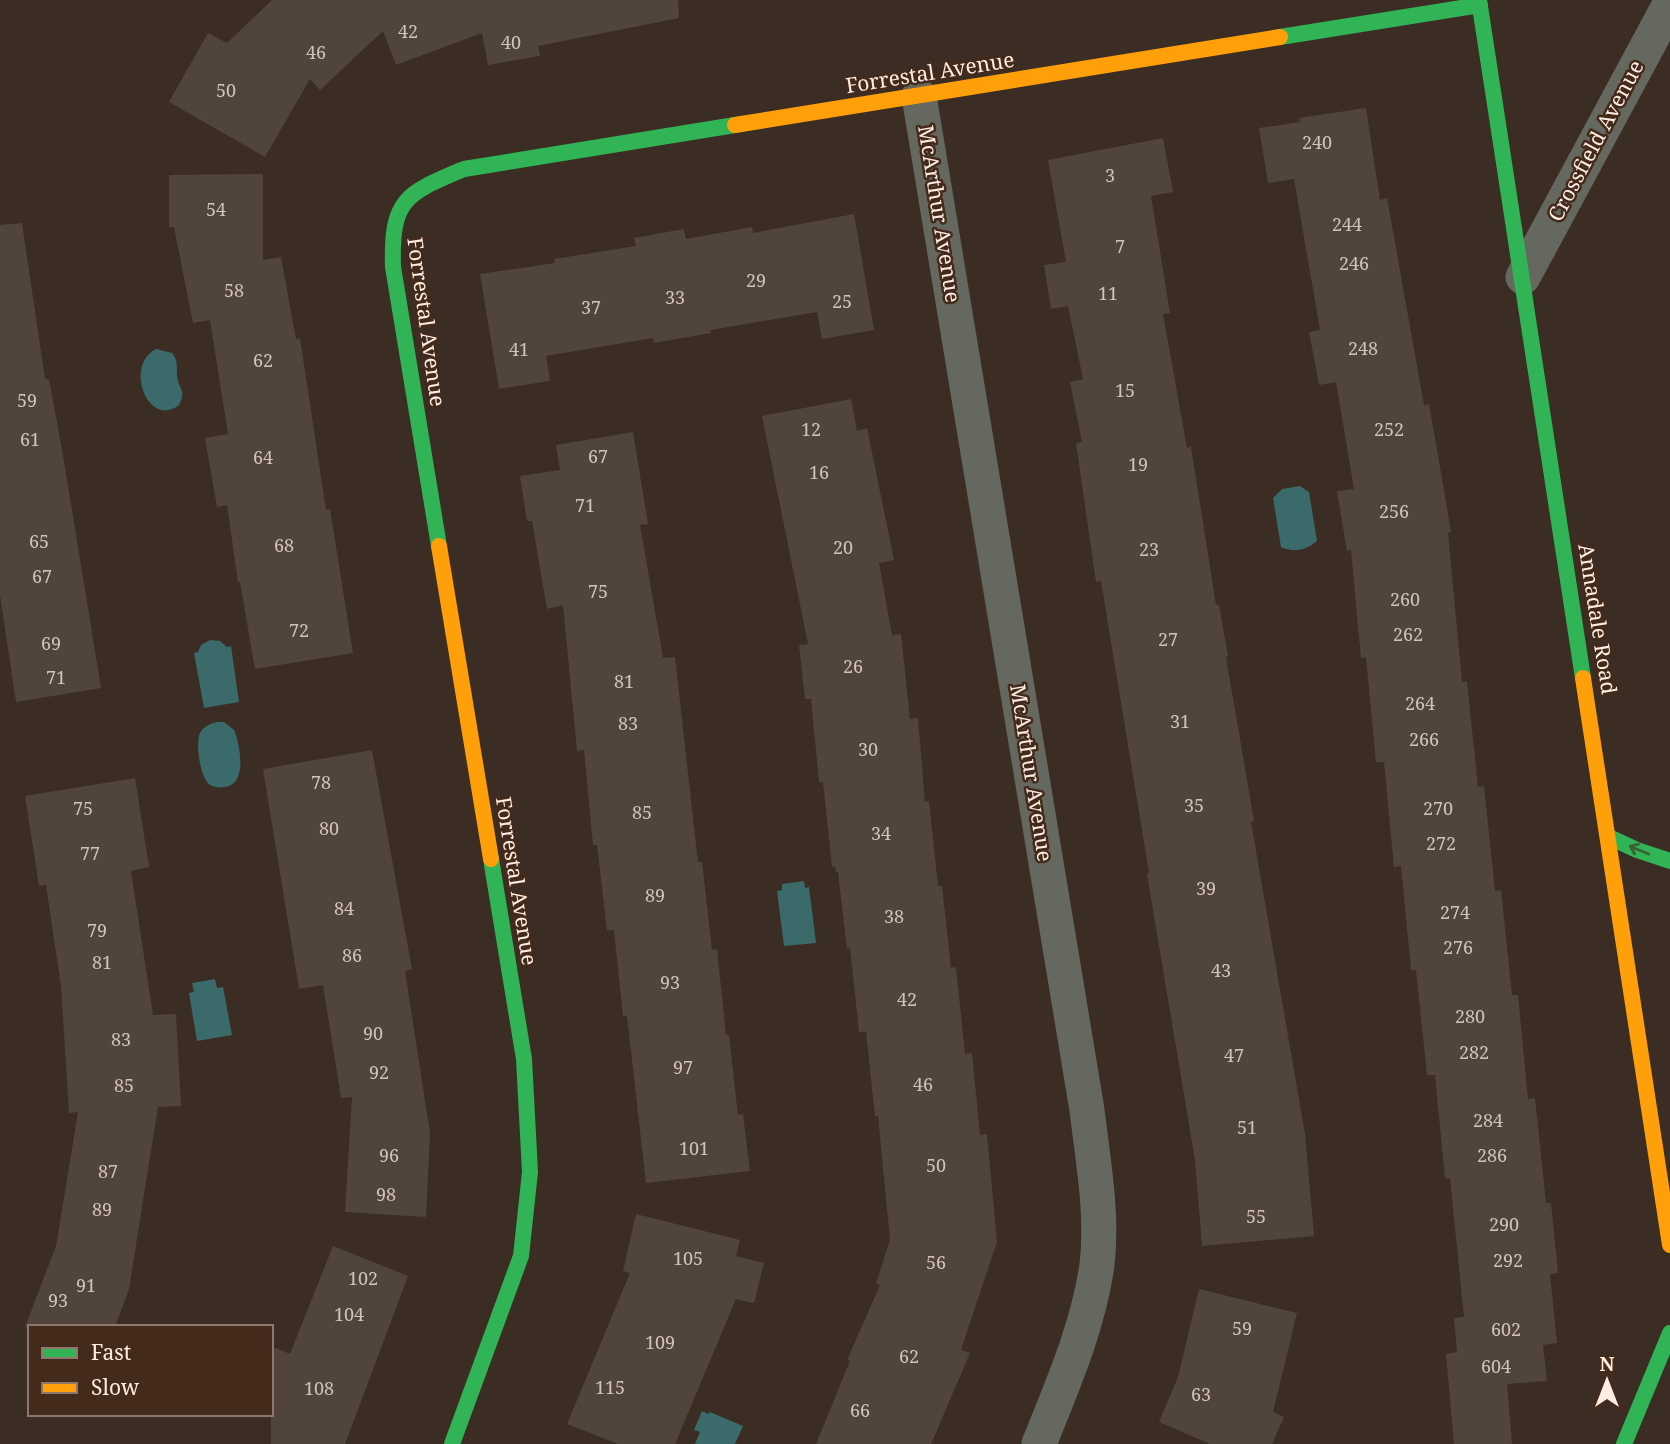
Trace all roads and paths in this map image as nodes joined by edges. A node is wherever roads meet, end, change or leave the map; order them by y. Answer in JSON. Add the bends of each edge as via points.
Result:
{"nodes":[{"id":1,"x":1480,"y":2,"type":"edge"},
{"id":2,"x":1670,"y":4,"type":"edge"},
{"id":3,"x":919,"y":96,"type":"junction"},
{"id":4,"x":1523,"y":277,"type":"junction"},
{"id":5,"x":1609,"y":837,"type":"junction"},
{"id":6,"x":1670,"y":861,"type":"edge"},
{"id":7,"x":1670,"y":1245,"type":"edge"},
{"id":8,"x":1670,"y":1333,"type":"edge"},
{"id":9,"x":452,"y":1444,"type":"edge"},
{"id":10,"x":1039,"y":1444,"type":"edge"},
{"id":11,"x":1624,"y":1444,"type":"edge"}],
"edges":[{"from":1,"to":3,"type":"street","name":"Forrestal Avenue"},
{"from":1,"to":4,"type":"street","name":"Annadale Road"},
{"from":2,"to":4,"type":"street","name":"Crossfield Avenue"},
{"from":3,"to":9,"type":"street","name":"Forrestal Avenue","via":[[464,169],[418,188],[397,208],[390,236],[393,267],[524,1059],[530,1172],[522,1256]]},
{"from":3,"to":10,"type":"street","name":"McArthur Avenue","via":[[1087,1110],[1097,1194],[1097,1264],[1082,1334]]},
{"from":4,"to":5,"type":"street","name":"Annadale Road"},
{"from":6,"to":5,"type":"street","one_way":true},
{"from":5,"to":7,"type":"street","name":"Annadale Road"},
{"from":8,"to":11,"type":"street"}]}
